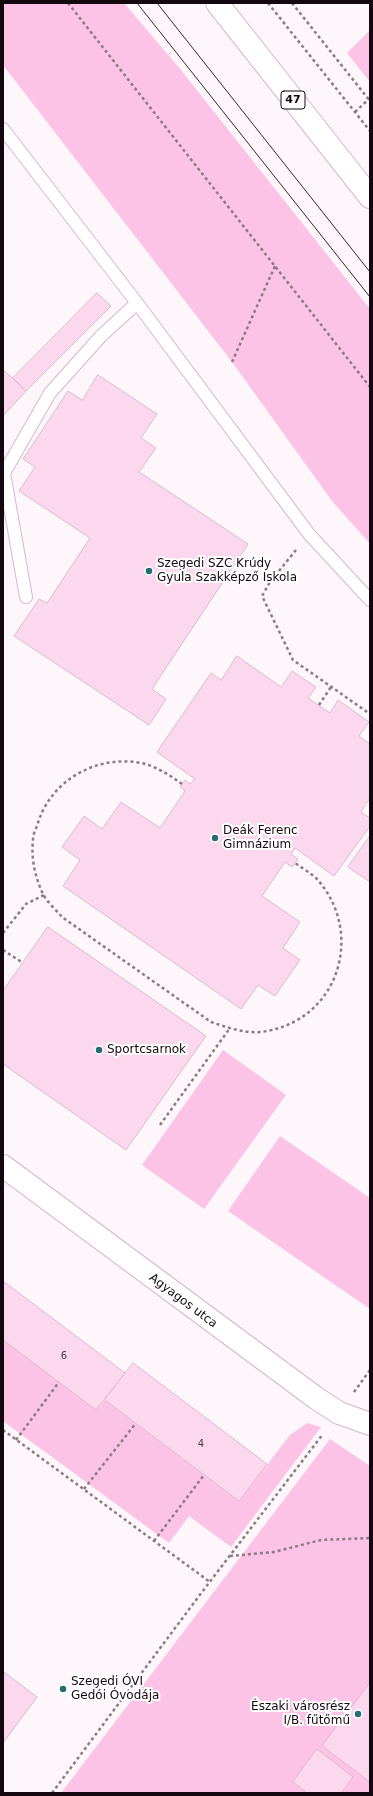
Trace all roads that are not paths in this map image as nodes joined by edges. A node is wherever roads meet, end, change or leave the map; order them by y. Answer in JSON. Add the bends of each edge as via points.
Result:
{"nodes":[{"id":1,"x":217,"y":3,"type":"edge"},
{"id":2,"x":3,"y":129,"type":"edge"},
{"id":3,"x":370,"y":197,"type":"edge"},
{"id":4,"x":137,"y":304,"type":"junction"},
{"id":5,"x":26,"y":598,"type":"dead end"},
{"id":6,"x":370,"y":600,"type":"edge"},
{"id":7,"x":3,"y":1166,"type":"edge"},
{"id":8,"x":370,"y":1424,"type":"edge"}],
"edges":[{"from":1,"to":3,"type":"street","number":"47"},
{"from":2,"to":4,"type":"lane"},
{"from":4,"to":5,"type":"lane","via":[[101,336],[50,393],[4,473]]},
{"from":4,"to":6,"type":"lane","via":[[309,534]]},
{"from":7,"to":8,"type":"street","name":"Agyagos utca","via":[[316,1398],[338,1413]]}]}
